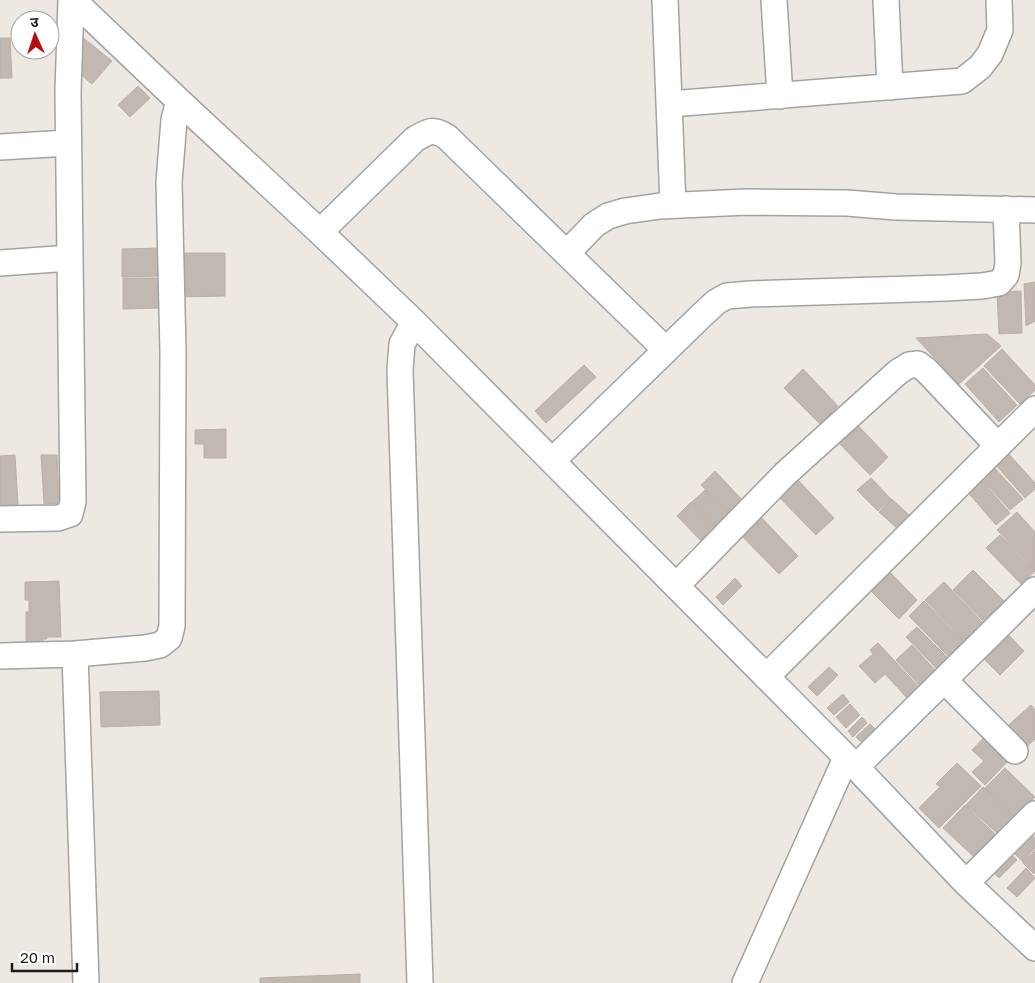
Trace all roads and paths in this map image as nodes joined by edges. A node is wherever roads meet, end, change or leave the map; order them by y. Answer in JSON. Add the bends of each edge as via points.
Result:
{"nodes":[{"id":1,"x":72,"y":0,"type":"edge"},
{"id":2,"x":665,"y":0,"type":"edge"},
{"id":3,"x":774,"y":0,"type":"edge"},
{"id":4,"x":886,"y":0,"type":"edge"},
{"id":5,"x":999,"y":0,"type":"edge"},
{"id":6,"x":890,"y":87,"type":"junction"},
{"id":7,"x":780,"y":96,"type":"junction"},
{"id":8,"x":179,"y":101,"type":"junction"},
{"id":9,"x":670,"y":104,"type":"junction"},
{"id":10,"x":68,"y":143,"type":"junction"},
{"id":11,"x":0,"y":147,"type":"edge"},
{"id":12,"x":673,"y":205,"type":"junction"},
{"id":13,"x":1006,"y":209,"type":"junction"},
{"id":14,"x":1035,"y":210,"type":"edge"},
{"id":15,"x":320,"y":232,"type":"junction"},
{"id":16,"x":567,"y":254,"type":"junction"},
{"id":17,"x":70,"y":258,"type":"junction"},
{"id":18,"x":0,"y":263,"type":"edge"},
{"id":19,"x":414,"y":322,"type":"junction"},
{"id":20,"x":666,"y":350,"type":"junction"},
{"id":21,"x":1035,"y":409,"type":"edge"},
{"id":22,"x":998,"y":446,"type":"junction"},
{"id":23,"x":552,"y":461,"type":"junction"},
{"id":24,"x":0,"y":519,"type":"edge"},
{"id":25,"x":676,"y":586,"type":"junction"},
{"id":26,"x":1035,"y":590,"type":"edge"},
{"id":27,"x":75,"y":654,"type":"junction"},
{"id":28,"x":0,"y":656,"type":"edge"},
{"id":29,"x":766,"y":677,"type":"junction"},
{"id":30,"x":944,"y":680,"type":"junction"},
{"id":31,"x":1015,"y":750,"type":"dead end"},
{"id":32,"x":851,"y":762,"type":"junction"},
{"id":33,"x":1035,"y":814,"type":"edge"},
{"id":34,"x":966,"y":882,"type":"junction"},
{"id":35,"x":1035,"y":948,"type":"edge"},
{"id":36,"x":86,"y":983,"type":"edge"},
{"id":37,"x":420,"y":983,"type":"edge"},
{"id":38,"x":745,"y":983,"type":"edge"}],
"edges":[{"from":1,"to":8,"type":"street"},
{"from":1,"to":10,"type":"street"},
{"from":2,"to":9,"type":"street"},
{"from":3,"to":7,"type":"street"},
{"from":4,"to":6,"type":"street"},
{"from":5,"to":6,"type":"street","via":[[1000,30],[990,54],[974,72],[962,81]]},
{"from":6,"to":7,"type":"street"},
{"from":7,"to":9,"type":"street"},
{"from":8,"to":15,"type":"street"},
{"from":8,"to":27,"type":"street","via":[[174,120],[169,182],[173,351],[172,626],[168,638],[160,645]]},
{"from":9,"to":12,"type":"street"},
{"from":10,"to":11,"type":"street"},
{"from":10,"to":17,"type":"street"},
{"from":12,"to":13,"type":"street","via":[[847,203]]},
{"from":12,"to":16,"type":"street","via":[[608,216],[594,225]]},
{"from":13,"to":14,"type":"street"},
{"from":13,"to":20,"type":"street","via":[[1008,263],[1006,275],[999,283],[954,288],[727,296],[716,302]]},
{"from":15,"to":16,"type":"street","via":[[415,138],[428,131],[438,131]]},
{"from":15,"to":19,"type":"street"},
{"from":16,"to":20,"type":"street"},
{"from":17,"to":18,"type":"street"},
{"from":17,"to":24,"type":"street","via":[[73,502],[70,514],[58,518]]},
{"from":19,"to":23,"type":"street"},
{"from":19,"to":37,"type":"street","via":[[402,344],[400,370]]},
{"from":20,"to":23,"type":"street"},
{"from":21,"to":22,"type":"street"},
{"from":22,"to":25,"type":"street","via":[[926,370],[918,364],[909,365],[785,474]]},
{"from":22,"to":29,"type":"street"},
{"from":23,"to":25,"type":"street"},
{"from":25,"to":29,"type":"street"},
{"from":26,"to":30,"type":"street"},
{"from":27,"to":28,"type":"street"},
{"from":27,"to":36,"type":"street"},
{"from":29,"to":32,"type":"street"},
{"from":30,"to":31,"type":"street"},
{"from":30,"to":32,"type":"street"},
{"from":32,"to":34,"type":"street"},
{"from":32,"to":38,"type":"street"},
{"from":33,"to":34,"type":"street"},
{"from":34,"to":35,"type":"street"}]}
